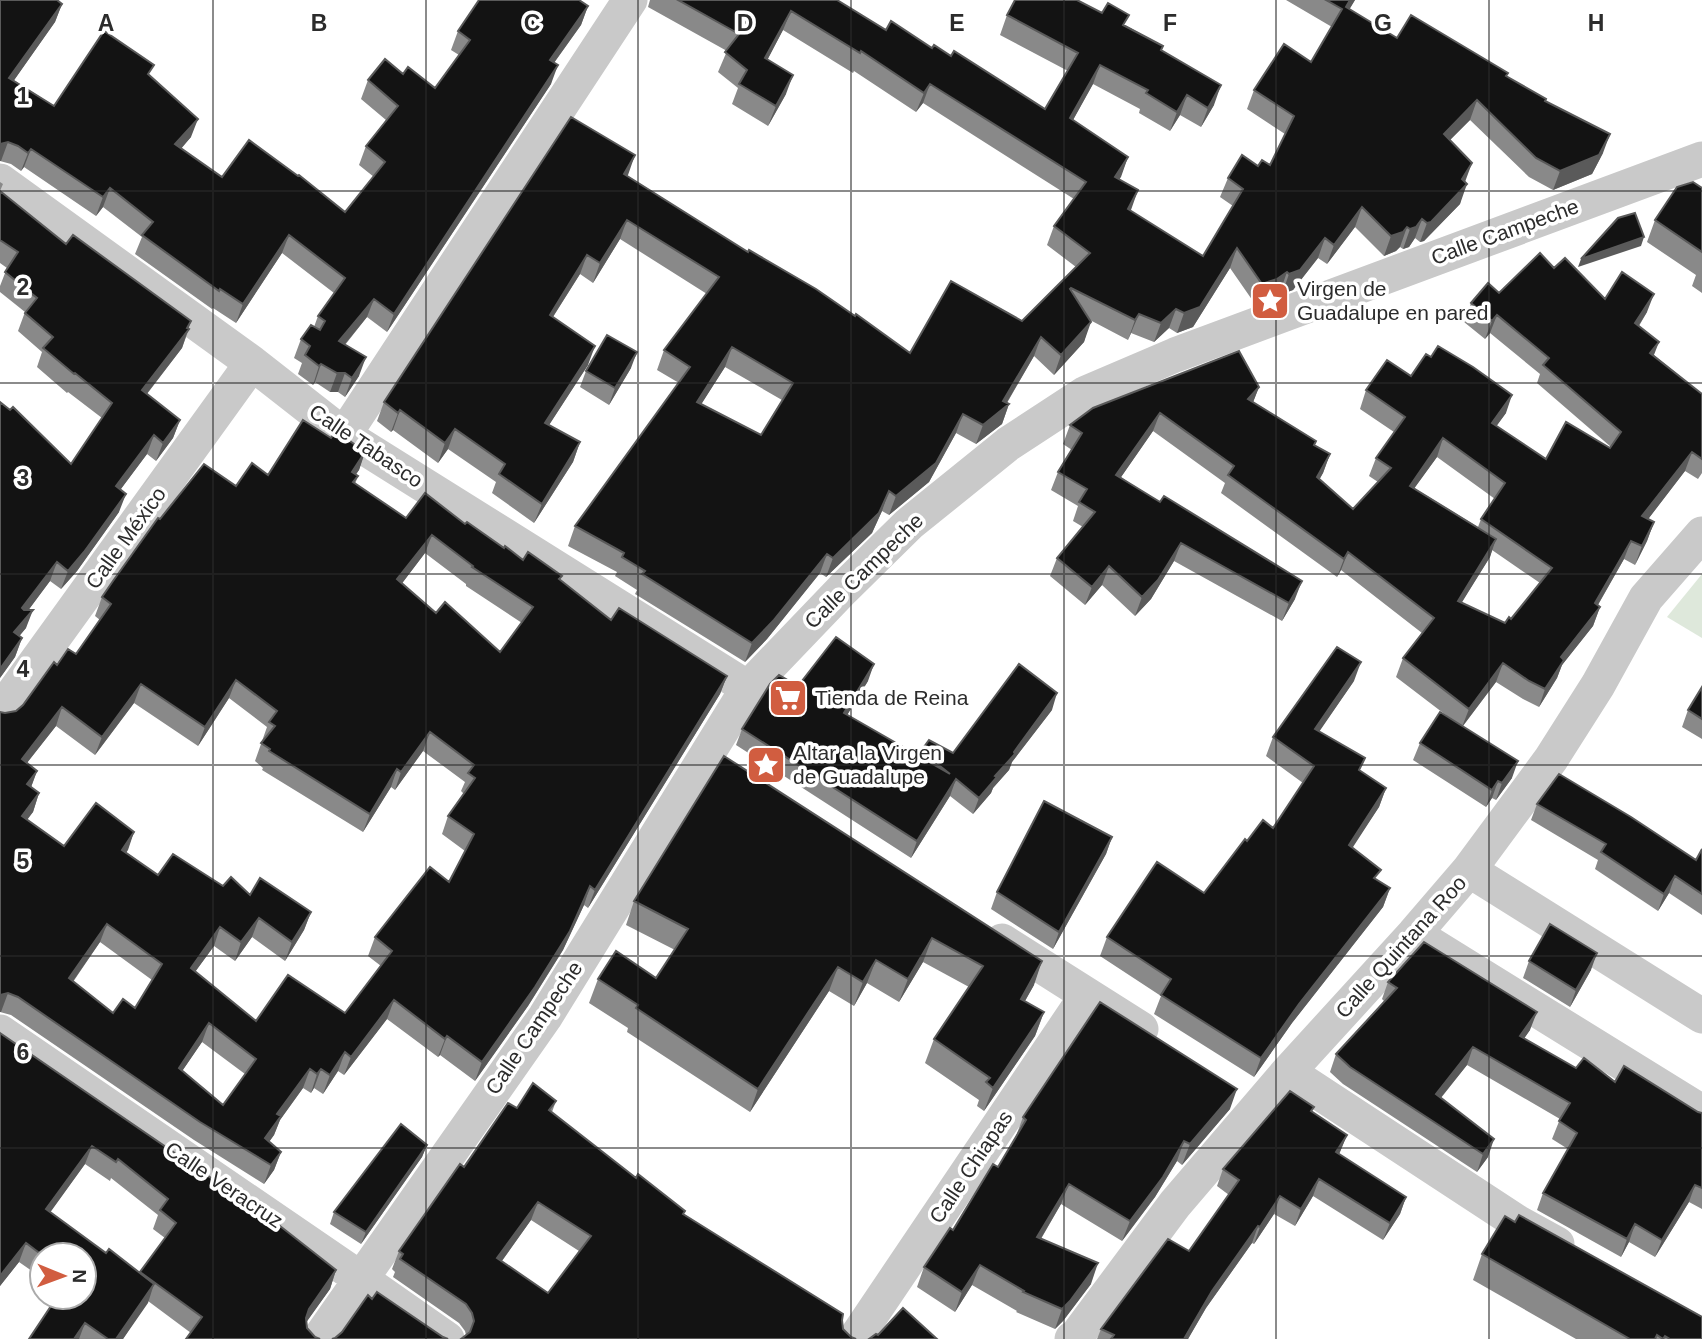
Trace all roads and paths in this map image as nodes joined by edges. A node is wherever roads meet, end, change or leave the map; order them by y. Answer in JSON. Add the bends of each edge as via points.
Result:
{"nodes":[{"id":1,"x":631,"y":0,"type":"edge"},
{"id":2,"x":1702,"y":159,"type":"edge"},
{"id":3,"x":0,"y":181,"type":"edge"},
{"id":4,"x":252,"y":363,"type":"junction"},
{"id":5,"x":344,"y":435,"type":"junction"},
{"id":6,"x":1702,"y":534,"type":"edge"},
{"id":7,"x":748,"y":688,"type":"junction"},
{"id":8,"x":0,"y":712,"type":"edge"},
{"id":9,"x":1469,"y":870,"type":"junction"},
{"id":10,"x":972,"y":921,"type":"edge"},
{"id":11,"x":1414,"y":934,"type":"junction"},
{"id":12,"x":1087,"y":995,"type":"junction"},
{"id":13,"x":1702,"y":1016,"type":"edge"},
{"id":14,"x":0,"y":1032,"type":"edge"},
{"id":15,"x":1168,"y":1046,"type":"edge"},
{"id":16,"x":1289,"y":1073,"type":"junction"},
{"id":17,"x":1702,"y":1112,"type":"edge"},
{"id":18,"x":1588,"y":1261,"type":"edge"},
{"id":19,"x":361,"y":1279,"type":"junction"},
{"id":20,"x":319,"y":1339,"type":"edge"},
{"id":21,"x":447,"y":1339,"type":"edge"},
{"id":22,"x":855,"y":1339,"type":"edge"},
{"id":23,"x":1072,"y":1339,"type":"edge"}],
"edges":[{"from":1,"to":5,"type":"street"},
{"from":2,"to":7,"type":"street","name":"Calle Campeche","via":[[1175,355],[1086,393],[1008,444],[909,524]]},
{"from":3,"to":4,"type":"street","name":"Calle Tabasco"},
{"from":4,"to":5,"type":"street","name":"Calle Tabasco"},
{"from":4,"to":8,"type":"street","name":"Calle México"},
{"from":5,"to":7,"type":"street","name":"Calle Tabasco"},
{"from":6,"to":9,"type":"street","name":"Calle Quintana Roo","via":[[1646,598],[1550,759]]},
{"from":7,"to":19,"type":"street","name":"Calle Campeche","via":[[720,758]]},
{"from":9,"to":11,"type":"street","name":"Calle Quintana Roo"},
{"from":9,"to":13,"type":"street"},
{"from":10,"to":12,"type":"street"},
{"from":11,"to":16,"type":"street","name":"Calle Quintana Roo"},
{"from":11,"to":17,"type":"street"},
{"from":12,"to":15,"type":"street"},
{"from":12,"to":22,"type":"street","name":"Calle Chiapas"},
{"from":14,"to":19,"type":"street","name":"Calle Veracruz"},
{"from":16,"to":18,"type":"street","via":[[1517,1222]]},
{"from":16,"to":23,"type":"street","name":"Calle Quintana Roo","via":[[1250,1098]]},
{"from":19,"to":20,"type":"street","name":"Calle Campeche"},
{"from":19,"to":21,"type":"street","name":"Calle Veracruz"}]}
